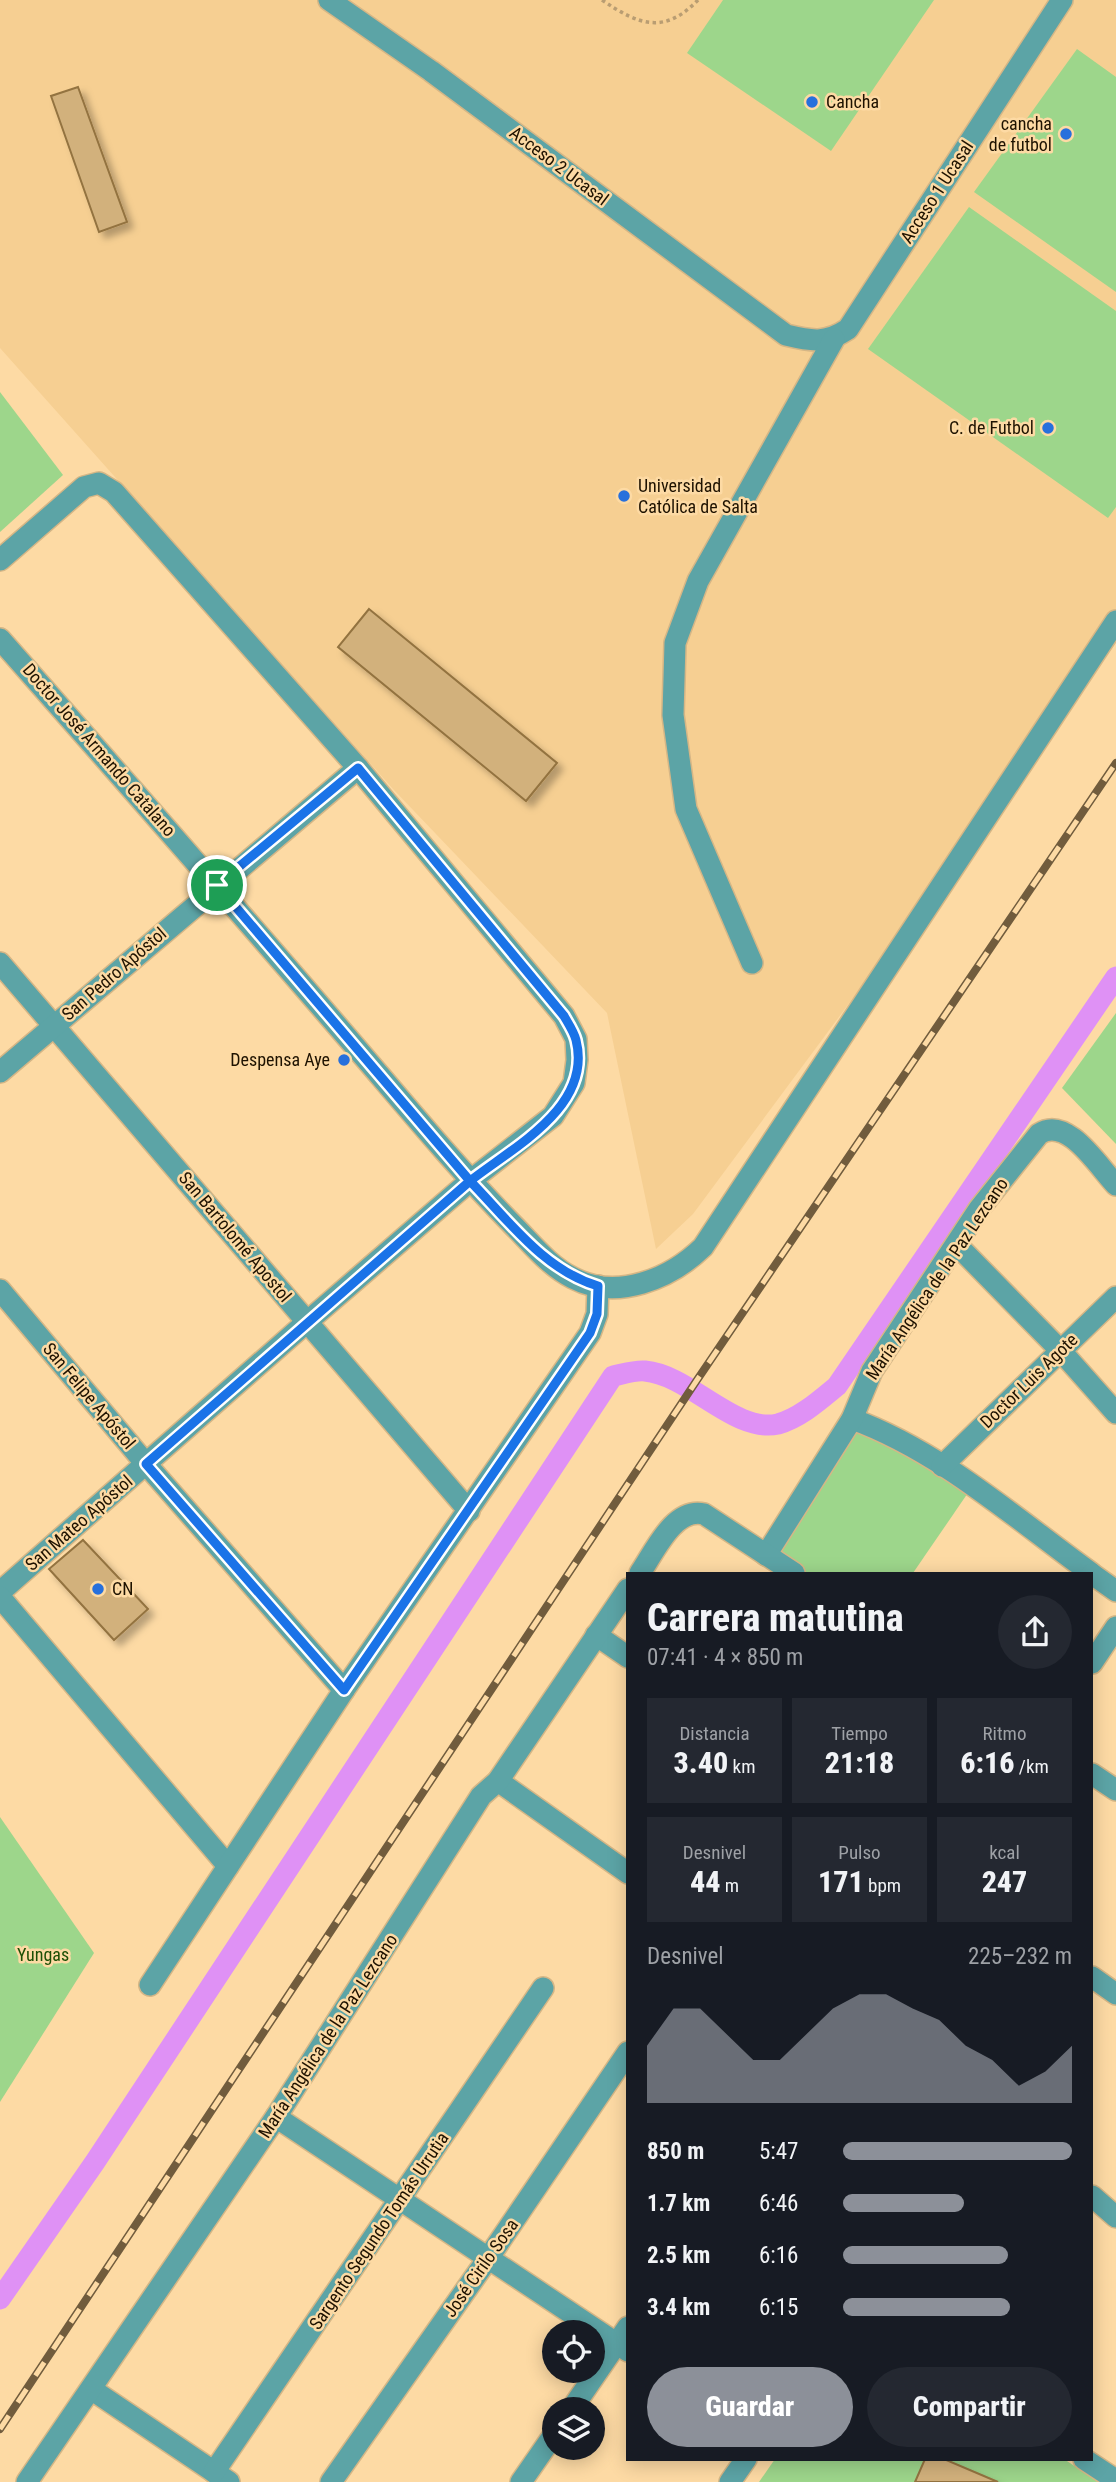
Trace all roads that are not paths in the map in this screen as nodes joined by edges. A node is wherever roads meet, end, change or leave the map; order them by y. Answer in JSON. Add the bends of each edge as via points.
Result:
{"nodes":[{"id":1,"x":329,"y":0,"type":"edge"},
{"id":2,"x":1062,"y":0,"type":"edge"},
{"id":3,"x":834,"y":339,"type":"junction"},
{"id":4,"x":0,"y":560,"type":"edge"},
{"id":5,"x":1116,"y":621,"type":"edge"},
{"id":6,"x":0,"y":639,"type":"edge"},
{"id":7,"x":358,"y":768,"type":"junction"},
{"id":8,"x":217,"y":885,"type":"junction"},
{"id":9,"x":0,"y":963,"type":"edge"},
{"id":10,"x":752,"y":963,"type":"dead end"},
{"id":11,"x":54,"y":1025,"type":"junction"},
{"id":12,"x":0,"y":1072,"type":"edge"},
{"id":13,"x":470,"y":1181,"type":"junction"},
{"id":14,"x":1116,"y":1185,"type":"edge"},
{"id":15,"x":957,"y":1245,"type":"junction"},
{"id":16,"x":598,"y":1286,"type":"junction"},
{"id":17,"x":0,"y":1290,"type":"edge"},
{"id":18,"x":1116,"y":1297,"type":"edge"},
{"id":19,"x":306,"y":1322,"type":"junction"},
{"id":20,"x":1059,"y":1350,"type":"junction"},
{"id":21,"x":1116,"y":1413,"type":"edge"},
{"id":22,"x":852,"y":1419,"type":"junction"},
{"id":23,"x":146,"y":1464,"type":"junction"},
{"id":24,"x":942,"y":1466,"type":"junction"},
{"id":25,"x":469,"y":1511,"type":"junction"},
{"id":26,"x":766,"y":1555,"type":"junction"},
{"id":27,"x":641,"y":1572,"type":"edge"},
{"id":28,"x":792,"y":1572,"type":"edge"},
{"id":29,"x":1089,"y":1572,"type":"edge"},
{"id":30,"x":1093,"y":1575,"type":"edge"},
{"id":31,"x":1116,"y":1591,"type":"edge"},
{"id":32,"x":626,"y":1592,"type":"edge"},
{"id":33,"x":0,"y":1595,"type":"edge"},
{"id":34,"x":1116,"y":1628,"type":"edge"},
{"id":35,"x":596,"y":1634,"type":"junction"},
{"id":36,"x":626,"y":1656,"type":"edge"},
{"id":37,"x":1093,"y":1662,"type":"edge"},
{"id":38,"x":344,"y":1690,"type":"junction"},
{"id":39,"x":1093,"y":1775,"type":"edge"},
{"id":40,"x":498,"y":1781,"type":"junction"},
{"id":41,"x":1116,"y":1790,"type":"edge"},
{"id":42,"x":228,"y":1866,"type":"junction"},
{"id":43,"x":626,"y":1872,"type":"edge"},
{"id":44,"x":1093,"y":1978,"type":"edge"},
{"id":45,"x":150,"y":1986,"type":"dead end"},
{"id":46,"x":543,"y":1989,"type":"dead end"},
{"id":47,"x":1116,"y":1994,"type":"edge"},
{"id":48,"x":626,"y":2055,"type":"edge"},
{"id":49,"x":276,"y":2117,"type":"junction"},
{"id":50,"x":1093,"y":2196,"type":"edge"},
{"id":51,"x":1093,"y":2197,"type":"edge"},
{"id":52,"x":401,"y":2200,"type":"junction"},
{"id":53,"x":1116,"y":2208,"type":"edge"},
{"id":54,"x":1116,"y":2217,"type":"edge"},
{"id":55,"x":489,"y":2257,"type":"junction"},
{"id":56,"x":625,"y":2340,"type":"edge"},
{"id":57,"x":91,"y":2389,"type":"junction"},
{"id":58,"x":581,"y":2397,"type":"edge"},
{"id":59,"x":542,"y":2452,"type":"edge"},
{"id":60,"x":745,"y":2461,"type":"edge"},
{"id":61,"x":1087,"y":2461,"type":"edge"},
{"id":62,"x":221,"y":2477,"type":"edge"},
{"id":63,"x":1116,"y":2480,"type":"edge"},
{"id":64,"x":27,"y":2482,"type":"edge"},
{"id":65,"x":331,"y":2482,"type":"edge"},
{"id":66,"x":521,"y":2482,"type":"edge"},
{"id":67,"x":730,"y":2482,"type":"edge"}],
"edges":[{"from":1,"to":3,"type":"street","name":"Acceso 2 Ucasal","via":[[786,335],[816,342]]},
{"from":2,"to":3,"type":"street","name":"Acceso 1 Ucasal","via":[[848,329]]},
{"from":3,"to":10,"type":"street","name":"Acceso 1 Ucasal","via":[[698,581],[675,643],[673,715],[686,809]]},
{"from":4,"to":7,"type":"street","name":"San Mateo Apóstol","via":[[85,487],[99,483],[114,492]]},
{"from":5,"to":16,"type":"street","via":[[703,1247],[659,1280]]},
{"from":6,"to":8,"type":"street","name":"Doctor José Armando Catalano"},
{"from":7,"to":8,"type":"street","name":"San Pedro Apóstol"},
{"from":7,"to":13,"type":"street","name":"San Mateo Apóstol","via":[[564,1016],[576,1039],[574,1083],[566,1100],[553,1116]]},
{"from":8,"to":11,"type":"street","name":"San Pedro Apóstol"},
{"from":8,"to":13,"type":"street","name":"Doctor José Armando Catalano"},
{"from":9,"to":11,"type":"street","name":"San Bartolomé Apostol"},
{"from":11,"to":12,"type":"street","name":"San Pedro Apóstol"},
{"from":11,"to":19,"type":"street","name":"San Bartolomé Apostol"},
{"from":13,"to":16,"type":"street","name":"Doctor José Armando Catalano","via":[[553,1265],[574,1279]]},
{"from":13,"to":19,"type":"street","name":"San Mateo Apóstol"},
{"from":14,"to":15,"type":"street","name":"María Angélica de la Paz Lezcano","via":[[1070,1135],[1047,1129],[1028,1145]]},
{"from":15,"to":20,"type":"street"},
{"from":15,"to":22,"type":"street","name":"María Angélica de la Paz Lezcano","via":[[872,1371]]},
{"from":16,"to":25,"type":"street","via":[[597,1314],[590,1333]]},
{"from":17,"to":23,"type":"street","name":"San Felipe Apóstol"},
{"from":18,"to":20,"type":"street","name":"Doctor Luis Agote"},
{"from":19,"to":23,"type":"street","name":"San Mateo Apóstol"},
{"from":19,"to":25,"type":"street","name":"San Bartolomé Apostol"},
{"from":20,"to":21,"type":"street"},
{"from":20,"to":24,"type":"street","name":"Doctor Luis Agote"},
{"from":22,"to":24,"type":"street","via":[[885,1431]]},
{"from":22,"to":26,"type":"street","name":"María Angélica de la Paz Lezcano"},
{"from":23,"to":33,"type":"street","name":"San Mateo Apóstol"},
{"from":23,"to":38,"type":"street","name":"San Felipe Apóstol"},
{"from":24,"to":29,"type":"street"},
{"from":25,"to":38,"type":"street"},
{"from":26,"to":27,"type":"street","via":[[704,1514],[693,1512],[681,1516]]},
{"from":26,"to":28,"type":"street"},
{"from":30,"to":31,"type":"street"},
{"from":32,"to":35,"type":"street","name":"María Angélica de la Paz Lezcano"},
{"from":33,"to":42,"type":"street"},
{"from":34,"to":37,"type":"street"},
{"from":35,"to":36,"type":"street"},
{"from":35,"to":40,"type":"street","name":"María Angélica de la Paz Lezcano"},
{"from":38,"to":42,"type":"street"},
{"from":39,"to":41,"type":"street"},
{"from":40,"to":43,"type":"street"},
{"from":40,"to":49,"type":"street","name":"María Angélica de la Paz Lezcano","via":[[481,1796]]},
{"from":42,"to":45,"type":"street"},
{"from":44,"to":47,"type":"street"},
{"from":46,"to":52,"type":"street","name":"Sargento Segundo Tomás Urrutia"},
{"from":48,"to":55,"type":"street","name":"José Cirilo Sosa"},
{"from":49,"to":52,"type":"street"},
{"from":49,"to":57,"type":"street","name":"María Angélica de la Paz Lezcano"},
{"from":50,"to":53,"type":"street"},
{"from":51,"to":54,"type":"street"},
{"from":52,"to":55,"type":"street"},
{"from":52,"to":62,"type":"street","name":"Sargento Segundo Tomás Urrutia"},
{"from":55,"to":56,"type":"street"},
{"from":55,"to":65,"type":"street","name":"José Cirilo Sosa"},
{"from":56,"to":58,"type":"street"},
{"from":57,"to":62,"type":"street"},
{"from":57,"to":64,"type":"street","name":"María Angélica de la Paz Lezcano"},
{"from":59,"to":66,"type":"street"},
{"from":60,"to":67,"type":"street"},
{"from":61,"to":63,"type":"street"}]}
